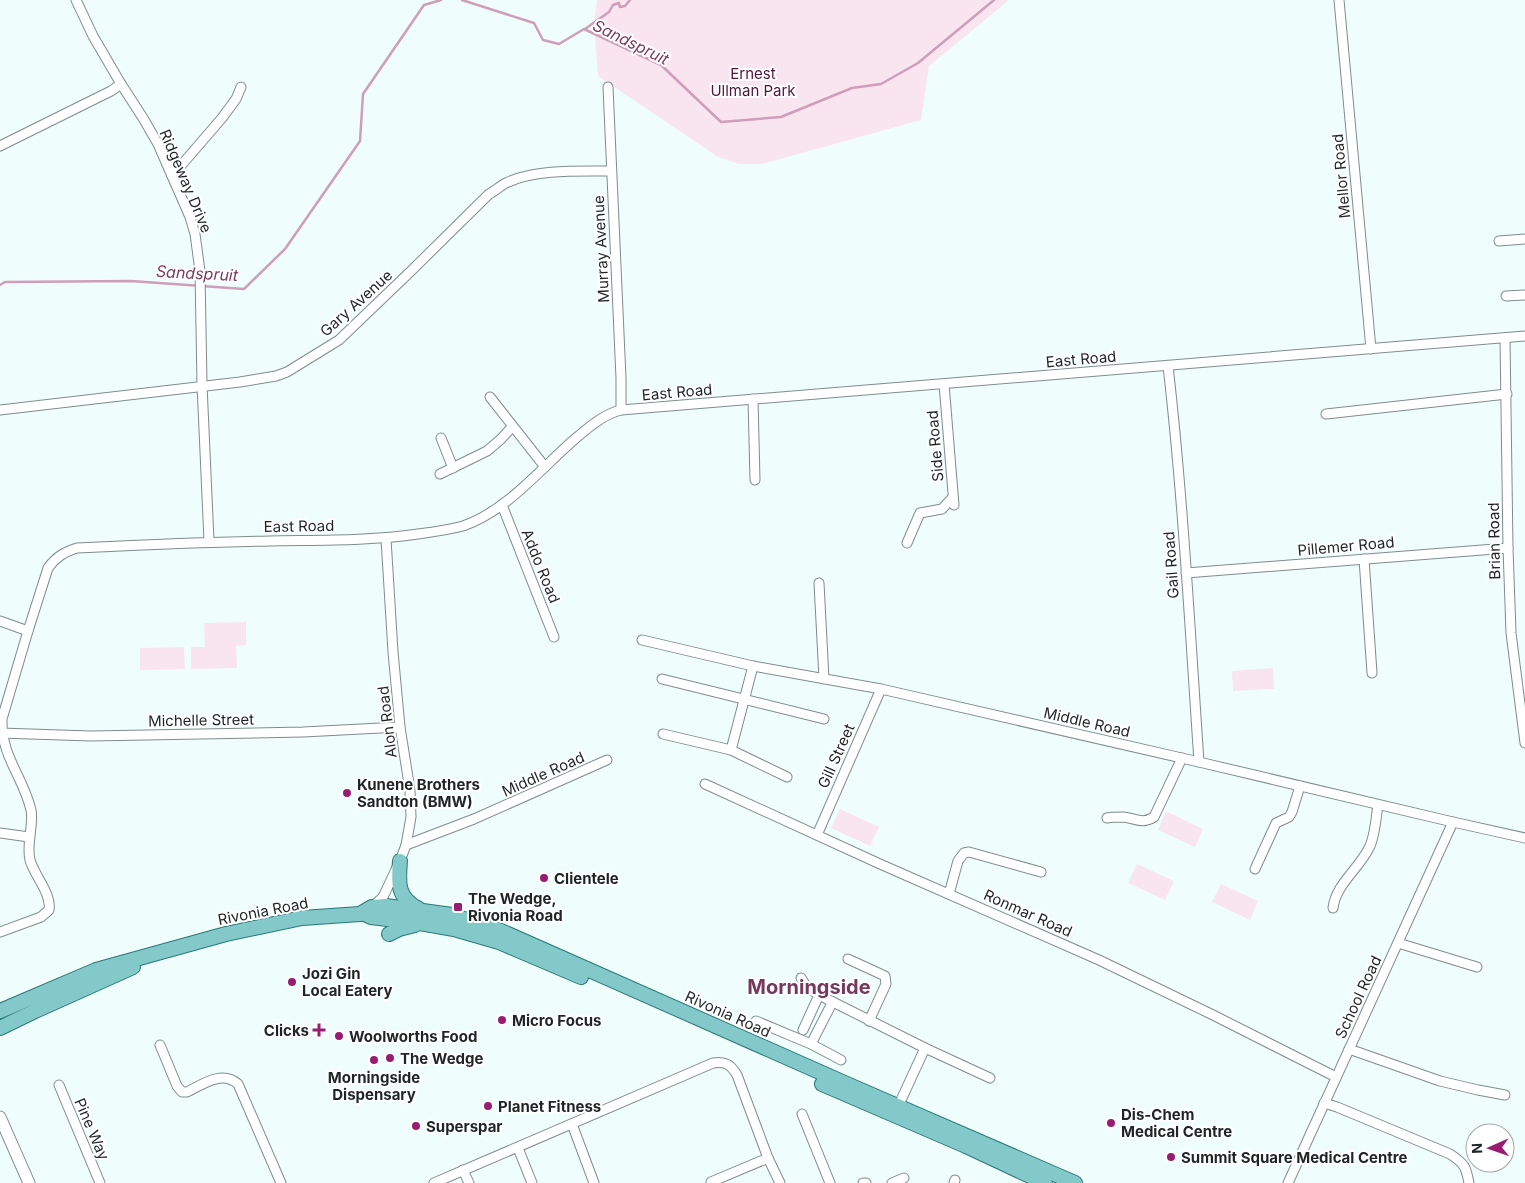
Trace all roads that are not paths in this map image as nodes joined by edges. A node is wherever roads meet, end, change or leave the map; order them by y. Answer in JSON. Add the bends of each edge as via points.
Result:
{"nodes":[{"id":1,"x":76,"y":0,"type":"edge"},
{"id":2,"x":1339,"y":0,"type":"edge"},
{"id":3,"x":121,"y":84,"type":"junction"},
{"id":4,"x":241,"y":87,"type":"dead end"},
{"id":5,"x":608,"y":87,"type":"dead end"},
{"id":6,"x":0,"y":146,"type":"edge"},
{"id":7,"x":611,"y":171,"type":"junction"},
{"id":8,"x":172,"y":176,"type":"junction"},
{"id":9,"x":1525,"y":239,"type":"edge"},
{"id":10,"x":1499,"y":241,"type":"dead end"},
{"id":11,"x":1525,"y":295,"type":"edge"},
{"id":12,"x":1506,"y":296,"type":"dead end"},
{"id":13,"x":1525,"y":336,"type":"edge"},
{"id":14,"x":1505,"y":338,"type":"junction"},
{"id":15,"x":1371,"y":349,"type":"junction"},
{"id":16,"x":1168,"y":366,"type":"junction"},
{"id":17,"x":944,"y":384,"type":"junction"},
{"id":18,"x":202,"y":385,"type":"junction"},
{"id":19,"x":1507,"y":394,"type":"junction"},
{"id":20,"x":490,"y":397,"type":"dead end"},
{"id":21,"x":753,"y":400,"type":"junction"},
{"id":22,"x":0,"y":410,"type":"edge"},
{"id":23,"x":621,"y":410,"type":"junction"},
{"id":24,"x":1326,"y":414,"type":"dead end"},
{"id":25,"x":512,"y":428,"type":"junction"},
{"id":26,"x":441,"y":438,"type":"dead end"},
{"id":27,"x":545,"y":467,"type":"junction"},
{"id":28,"x":453,"y":468,"type":"junction"},
{"id":29,"x":440,"y":474,"type":"dead end"},
{"id":30,"x":755,"y":480,"type":"dead end"},
{"id":31,"x":502,"y":506,"type":"junction"},
{"id":32,"x":386,"y":539,"type":"junction"},
{"id":33,"x":209,"y":542,"type":"junction"},
{"id":34,"x":907,"y":543,"type":"dead end"},
{"id":35,"x":1508,"y":548,"type":"junction"},
{"id":36,"x":1364,"y":558,"type":"junction"},
{"id":37,"x":1186,"y":573,"type":"junction"},
{"id":38,"x":819,"y":583,"type":"dead end"},
{"id":39,"x":0,"y":621,"type":"edge"},
{"id":40,"x":28,"y":631,"type":"junction"},
{"id":41,"x":554,"y":637,"type":"dead end"},
{"id":42,"x":642,"y":640,"type":"dead end"},
{"id":43,"x":753,"y":666,"type":"junction"},
{"id":44,"x":1372,"y":673,"type":"dead end"},
{"id":45,"x":662,"y":679,"type":"dead end"},
{"id":46,"x":824,"y":679,"type":"junction"},
{"id":47,"x":880,"y":689,"type":"junction"},
{"id":48,"x":744,"y":698,"type":"junction"},
{"id":49,"x":824,"y":719,"type":"dead end"},
{"id":50,"x":400,"y":727,"type":"junction"},
{"id":51,"x":1,"y":733,"type":"edge"},
{"id":52,"x":663,"y":734,"type":"dead end"},
{"id":53,"x":1525,"y":743,"type":"edge"},
{"id":54,"x":730,"y":750,"type":"junction"},
{"id":55,"x":1182,"y":758,"type":"junction"},
{"id":56,"x":607,"y":760,"type":"dead end"},
{"id":57,"x":1199,"y":762,"type":"junction"},
{"id":58,"x":788,"y":777,"type":"dead end"},
{"id":59,"x":705,"y":784,"type":"dead end"},
{"id":60,"x":1300,"y":786,"type":"junction"},
{"id":61,"x":1378,"y":805,"type":"junction"},
{"id":62,"x":1107,"y":818,"type":"dead end"},
{"id":63,"x":1453,"y":822,"type":"junction"},
{"id":64,"x":0,"y":833,"type":"edge"},
{"id":65,"x":817,"y":835,"type":"junction"},
{"id":66,"x":29,"y":837,"type":"junction"},
{"id":67,"x":1525,"y":838,"type":"edge"},
{"id":68,"x":406,"y":845,"type":"junction"},
{"id":69,"x":400,"y":861,"type":"junction"},
{"id":70,"x":1255,"y":869,"type":"dead end"},
{"id":71,"x":1041,"y":872,"type":"dead end"},
{"id":72,"x":949,"y":894,"type":"junction"},
{"id":73,"x":385,"y":907,"type":"junction"},
{"id":74,"x":1333,"y":908,"type":"dead end"},
{"id":75,"x":423,"y":918,"type":"junction"},
{"id":76,"x":0,"y":932,"type":"edge"},
{"id":77,"x":389,"y":934,"type":"dead end"},
{"id":78,"x":1398,"y":943,"type":"junction"},
{"id":79,"x":172,"y":950,"type":"junction"},
{"id":80,"x":848,"y":959,"type":"dead end"},
{"id":81,"x":1477,"y":967,"type":"dead end"},
{"id":82,"x":801,"y":978,"type":"dead end"},
{"id":83,"x":818,"y":995,"type":"junction"},
{"id":84,"x":832,"y":1003,"type":"junction"},
{"id":85,"x":0,"y":1011,"type":"edge"},
{"id":86,"x":756,"y":1021,"type":"dead end"},
{"id":87,"x":869,"y":1021,"type":"junction"},
{"id":88,"x":0,"y":1028,"type":"edge"},
{"id":89,"x":803,"y":1030,"type":"dead end"},
{"id":90,"x":811,"y":1044,"type":"junction"},
{"id":91,"x":160,"y":1045,"type":"dead end"},
{"id":92,"x":925,"y":1048,"type":"junction"},
{"id":93,"x":1350,"y":1049,"type":"junction"},
{"id":94,"x":841,"y":1060,"type":"dead end"},
{"id":95,"x":1336,"y":1077,"type":"junction"},
{"id":96,"x":990,"y":1078,"type":"dead end"},
{"id":97,"x":59,"y":1085,"type":"dead end"},
{"id":98,"x":1505,"y":1095,"type":"dead end"},
{"id":99,"x":1324,"y":1103,"type":"junction"},
{"id":100,"x":896,"y":1111,"type":"junction"},
{"id":101,"x":802,"y":1114,"type":"dead end"},
{"id":102,"x":0,"y":1117,"type":"edge"},
{"id":103,"x":572,"y":1124,"type":"junction"},
{"id":104,"x":518,"y":1148,"type":"junction"},
{"id":105,"x":768,"y":1158,"type":"junction"},
{"id":106,"x":463,"y":1170,"type":"junction"},
{"id":107,"x":904,"y":1178,"type":"dead end"},
{"id":108,"x":1051,"y":1180,"type":"edge"},
{"id":109,"x":711,"y":1182,"type":"dead end"},
{"id":110,"x":29,"y":1183,"type":"edge"},
{"id":111,"x":100,"y":1183,"type":"edge"},
{"id":112,"x":281,"y":1183,"type":"edge"},
{"id":113,"x":434,"y":1183,"type":"edge"},
{"id":114,"x":469,"y":1183,"type":"edge"},
{"id":115,"x":532,"y":1183,"type":"edge"},
{"id":116,"x":594,"y":1183,"type":"edge"},
{"id":117,"x":780,"y":1183,"type":"edge"},
{"id":118,"x":830,"y":1183,"type":"edge"},
{"id":119,"x":892,"y":1183,"type":"edge"},
{"id":120,"x":1075,"y":1183,"type":"edge"},
{"id":121,"x":1288,"y":1183,"type":"edge"},
{"id":122,"x":1469,"y":1183,"type":"edge"}],
"edges":[{"from":1,"to":3,"type":"street","name":"Ridgeway Drive"},
{"from":2,"to":15,"type":"street","name":"Mellor Road"},
{"from":3,"to":6,"type":"street"},
{"from":3,"to":8,"type":"street","name":"Ridgeway Drive","via":[[144,118]]},
{"from":4,"to":8,"type":"street","via":[[222,118]]},
{"from":5,"to":7,"type":"street","name":"Murray Avenue"},
{"from":7,"to":18,"type":"street","name":"Gary Avenue","via":[[546,173],[507,183],[489,194],[339,340],[276,376]]},
{"from":7,"to":23,"type":"street","name":"Murray Avenue"},
{"from":8,"to":18,"type":"street","name":"Ridgeway Drive","via":[[195,234],[200,271]]},
{"from":9,"to":10,"type":"street"},
{"from":11,"to":12,"type":"street"},
{"from":13,"to":14,"type":"street","name":"East Road"},
{"from":14,"to":15,"type":"street","name":"East Road"},
{"from":14,"to":19,"type":"street","name":"Brian Road"},
{"from":15,"to":16,"type":"street","name":"East Road"},
{"from":16,"to":17,"type":"street","name":"East Road"},
{"from":16,"to":37,"type":"street","name":"Gail Road"},
{"from":17,"to":21,"type":"street","name":"East Road"},
{"from":17,"to":34,"type":"street","name":"Side Road","via":[[954,501],[942,509],[920,513]]},
{"from":18,"to":22,"type":"street","name":"Gary Avenue"},
{"from":18,"to":33,"type":"street","name":"Ridgeway Drive"},
{"from":19,"to":24,"type":"street"},
{"from":19,"to":35,"type":"street","name":"Brian Road"},
{"from":20,"to":25,"type":"street"},
{"from":21,"to":23,"type":"street","name":"East Road"},
{"from":21,"to":30,"type":"street"},
{"from":23,"to":27,"type":"street","name":"East Road","via":[[586,430]]},
{"from":25,"to":27,"type":"street"},
{"from":25,"to":28,"type":"street","via":[[487,451]]},
{"from":26,"to":28,"type":"street"},
{"from":27,"to":31,"type":"street","name":"East Road"},
{"from":28,"to":29,"type":"street"},
{"from":31,"to":32,"type":"street","name":"East Road","via":[[483,517],[443,531]]},
{"from":31,"to":41,"type":"street","name":"Addo Road"},
{"from":32,"to":33,"type":"street","name":"East Road"},
{"from":32,"to":50,"type":"street","name":"Alon Road"},
{"from":33,"to":40,"type":"street","name":"East Road","via":[[68,551],[48,568]]},
{"from":35,"to":36,"type":"street","name":"Pillemer Road"},
{"from":35,"to":53,"type":"street","name":"Brian Road","via":[[1511,633]]},
{"from":36,"to":37,"type":"street","name":"Pillemer Road"},
{"from":36,"to":44,"type":"street"},
{"from":37,"to":57,"type":"street","name":"Gail Road"},
{"from":38,"to":46,"type":"street"},
{"from":39,"to":40,"type":"street"},
{"from":40,"to":51,"type":"street","name":"East Road","via":[[4,710]]},
{"from":42,"to":43,"type":"street","name":"Middle Road"},
{"from":43,"to":46,"type":"street","name":"Middle Road"},
{"from":43,"to":48,"type":"street"},
{"from":45,"to":48,"type":"street"},
{"from":46,"to":47,"type":"street","name":"Middle Road"},
{"from":47,"to":55,"type":"street","name":"Middle Road"},
{"from":47,"to":65,"type":"street","name":"Gill Street"},
{"from":48,"to":49,"type":"street"},
{"from":48,"to":54,"type":"street"},
{"from":50,"to":51,"type":"street","name":"Michelle Street","via":[[91,736]]},
{"from":50,"to":68,"type":"street","name":"Alon Road","via":[[411,808]]},
{"from":51,"to":66,"type":"street","via":[[30,807]]},
{"from":52,"to":54,"type":"street"},
{"from":54,"to":58,"type":"street"},
{"from":55,"to":57,"type":"street","name":"Middle Road"},
{"from":55,"to":62,"type":"street","via":[[1154,817],[1143,822],[1125,817]]},
{"from":56,"to":68,"type":"street","name":"Middle Road","via":[[474,819]]},
{"from":57,"to":60,"type":"street","name":"Middle Road"},
{"from":59,"to":65,"type":"street","name":"Ronmar Road"},
{"from":60,"to":61,"type":"street","name":"Middle Road"},
{"from":60,"to":70,"type":"street","via":[[1292,812],[1276,823]]},
{"from":61,"to":63,"type":"street","name":"Middle Road"},
{"from":61,"to":74,"type":"street","via":[[1370,847],[1338,890]]},
{"from":63,"to":67,"type":"street","name":"Middle Road"},
{"from":63,"to":78,"type":"street","name":"School Road"},
{"from":64,"to":66,"type":"street"},
{"from":65,"to":72,"type":"street","name":"Ronmar Road"},
{"from":66,"to":76,"type":"street","via":[[30,860],[48,898],[49,910],[41,917]]},
{"from":68,"to":69,"type":"street","name":"Alon Road"},
{"from":69,"to":73,"type":"street","name":"Alon Road"},
{"from":69,"to":75,"type":"main road","via":[[401,893]]},
{"from":71,"to":72,"type":"street","via":[[964,853],[958,861]]},
{"from":72,"to":95,"type":"street","name":"Ronmar Road","via":[[1099,960]]},
{"from":73,"to":75,"type":"main road","name":"Rivonia Road"},
{"from":73,"to":79,"type":"main road","name":"Rivonia Road","via":[[368,913],[293,919]]},
{"from":75,"to":77,"type":"main road"},
{"from":75,"to":100,"type":"main road","name":"Rivonia Road","via":[[499,942]]},
{"from":78,"to":81,"type":"street"},
{"from":78,"to":93,"type":"street","name":"School Road"},
{"from":79,"to":85,"type":"main road","name":"Rivonia Road","via":[[96,970]]},
{"from":79,"to":88,"type":"main road","name":"Rivonia Road"},
{"from":80,"to":87,"type":"street","via":[[885,976],[886,984]]},
{"from":82,"to":83,"type":"street"},
{"from":83,"to":84,"type":"street"},
{"from":83,"to":89,"type":"street"},
{"from":84,"to":87,"type":"street"},
{"from":84,"to":90,"type":"street"},
{"from":86,"to":90,"type":"street"},
{"from":87,"to":92,"type":"street"},
{"from":90,"to":94,"type":"street"},
{"from":91,"to":112,"type":"street","via":[[178,1090],[187,1092],[223,1077],[238,1084]]},
{"from":92,"to":96,"type":"street"},
{"from":92,"to":100,"type":"street"},
{"from":93,"to":95,"type":"street","name":"School Road"},
{"from":93,"to":98,"type":"street","via":[[1440,1081]]},
{"from":95,"to":99,"type":"street","name":"School Road"},
{"from":97,"to":111,"type":"street","name":"Pine Way"},
{"from":99,"to":121,"type":"street","name":"School Road"},
{"from":99,"to":122,"type":"street","via":[[1450,1154],[1467,1169]]},
{"from":100,"to":108,"type":"main road","name":"Rivonia Road","via":[[966,1146]]},
{"from":101,"to":118,"type":"street"},
{"from":102,"to":110,"type":"main road"},
{"from":103,"to":104,"type":"street"},
{"from":103,"to":105,"type":"street","via":[[714,1063],[724,1062],[731,1066],[736,1076]]},
{"from":103,"to":116,"type":"street"},
{"from":104,"to":106,"type":"street"},
{"from":104,"to":115,"type":"street"},
{"from":105,"to":109,"type":"street"},
{"from":105,"to":117,"type":"street"},
{"from":106,"to":113,"type":"street"},
{"from":106,"to":114,"type":"street"},
{"from":107,"to":119,"type":"street"},
{"from":108,"to":120,"type":"main road","name":"Rivonia Road"}]}
